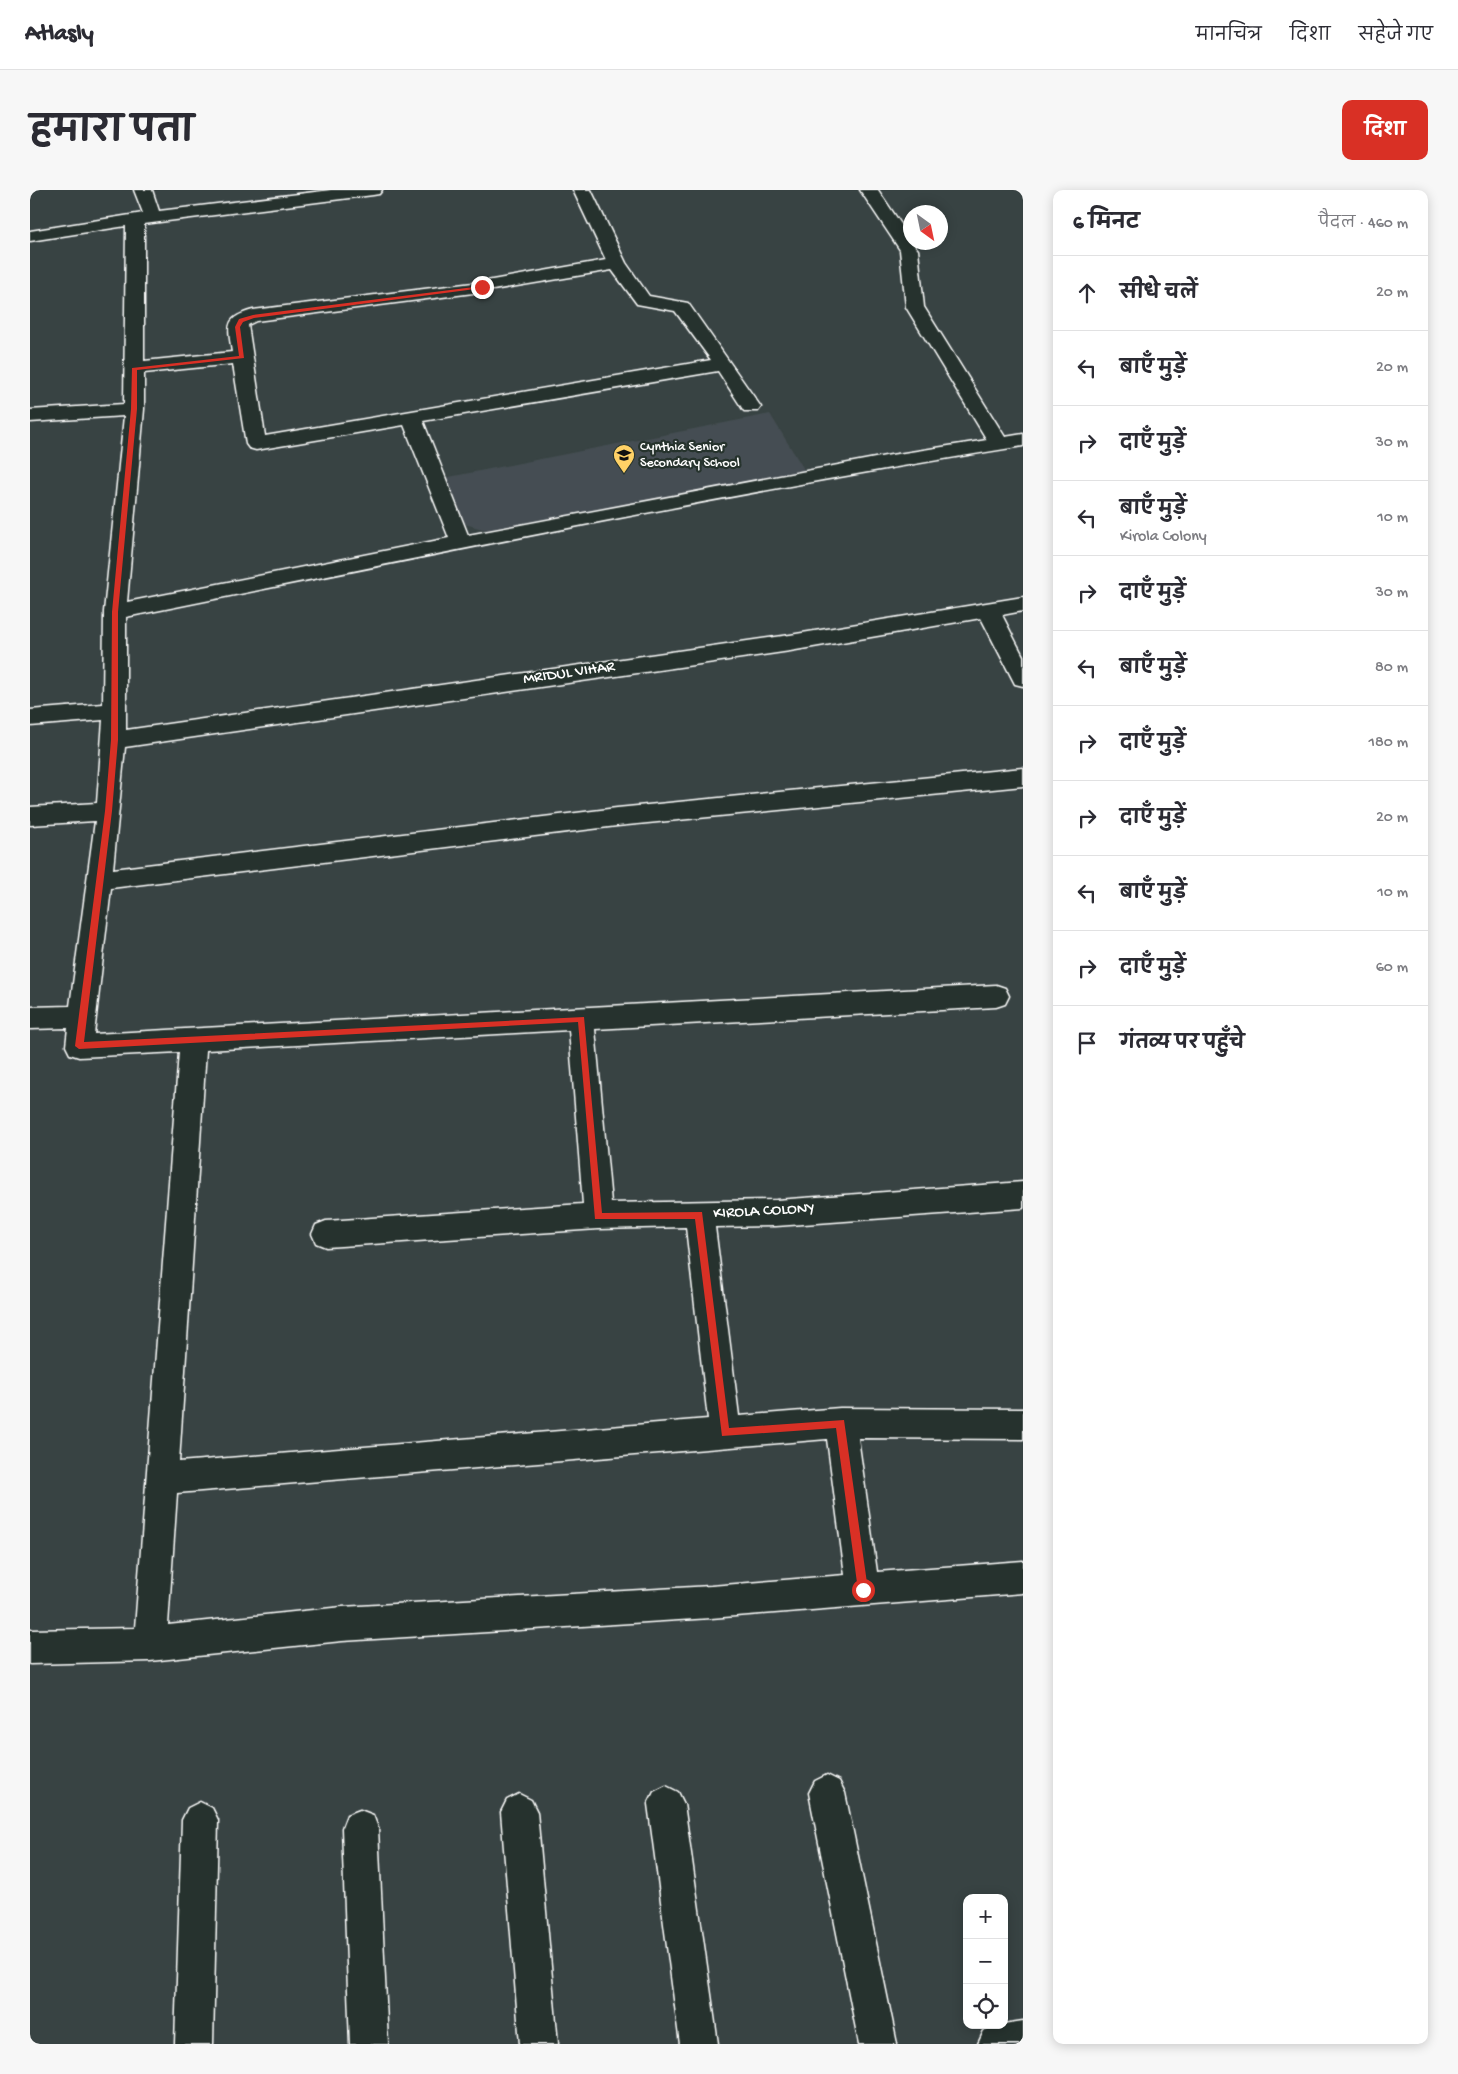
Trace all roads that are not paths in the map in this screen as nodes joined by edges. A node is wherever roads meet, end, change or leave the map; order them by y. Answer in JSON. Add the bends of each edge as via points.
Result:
{"nodes":[{"id":1,"x":143,"y":190,"type":"edge"},
{"id":2,"x":373,"y":190,"type":"edge"},
{"id":3,"x":582,"y":190,"type":"edge"},
{"id":4,"x":869,"y":190,"type":"edge"},
{"id":5,"x":144,"y":218,"type":"junction"},
{"id":6,"x":30,"y":236,"type":"edge"},
{"id":7,"x":616,"y":264,"type":"junction"},
{"id":8,"x":242,"y":357,"type":"junction"},
{"id":9,"x":723,"y":364,"type":"junction"},
{"id":10,"x":135,"y":368,"type":"junction"},
{"id":11,"x":751,"y":407,"type":"dead end"},
{"id":12,"x":134,"y":409,"type":"junction"},
{"id":13,"x":30,"y":416,"type":"edge"},
{"id":14,"x":411,"y":418,"type":"junction"},
{"id":15,"x":1023,"y":440,"type":"edge"},
{"id":16,"x":999,"y":443,"type":"junction"},
{"id":17,"x":461,"y":543,"type":"junction"},
{"id":18,"x":1023,"y":604,"type":"edge"},
{"id":19,"x":988,"y":610,"type":"junction"},
{"id":20,"x":115,"y":612,"type":"junction"},
{"id":21,"x":1023,"y":678,"type":"edge"},
{"id":22,"x":114,"y":711,"type":"junction"},
{"id":23,"x":30,"y":718,"type":"edge"},
{"id":24,"x":114,"y":740,"type":"junction"},
{"id":25,"x":1023,"y":777,"type":"edge"},
{"id":26,"x":108,"y":811,"type":"junction"},
{"id":27,"x":30,"y":816,"type":"edge"},
{"id":28,"x":99,"y":880,"type":"junction"},
{"id":29,"x":996,"y":996,"type":"dead end"},
{"id":30,"x":82,"y":1017,"type":"junction"},
{"id":31,"x":30,"y":1018,"type":"edge"},
{"id":32,"x":581,"y":1019,"type":"junction"},
{"id":33,"x":193,"y":1040,"type":"junction"},
{"id":34,"x":1023,"y":1195,"type":"edge"},
{"id":35,"x":699,"y":1215,"type":"junction"},
{"id":36,"x":598,"y":1216,"type":"junction"},
{"id":37,"x":326,"y":1234,"type":"dead end"},
{"id":38,"x":840,"y":1423,"type":"junction"},
{"id":39,"x":1023,"y":1424,"type":"edge"},
{"id":40,"x":725,"y":1432,"type":"junction"},
{"id":41,"x":163,"y":1478,"type":"junction"},
{"id":42,"x":1023,"y":1577,"type":"edge"},
{"id":43,"x":863,"y":1590,"type":"junction"},
{"id":44,"x":150,"y":1644,"type":"junction"},
{"id":45,"x":30,"y":1646,"type":"edge"},
{"id":46,"x":827,"y":1793,"type":"dead end"},
{"id":47,"x":666,"y":1804,"type":"dead end"},
{"id":48,"x":519,"y":1812,"type":"dead end"},
{"id":49,"x":200,"y":1820,"type":"dead end"},
{"id":50,"x":360,"y":1828,"type":"dead end"},
{"id":51,"x":1023,"y":2040,"type":"edge"},
{"id":52,"x":194,"y":2044,"type":"edge"},
{"id":53,"x":369,"y":2044,"type":"edge"},
{"id":54,"x":540,"y":2044,"type":"edge"},
{"id":55,"x":699,"y":2044,"type":"edge"},
{"id":56,"x":878,"y":2044,"type":"edge"},
{"id":57,"x":996,"y":2044,"type":"edge"}],
"edges":[{"from":1,"to":5,"type":"street"},
{"from":2,"to":5,"type":"street"},
{"from":3,"to":7,"type":"street"},
{"from":4,"to":16,"type":"street","via":[[909,250],[915,307]]},
{"from":5,"to":6,"type":"street"},
{"from":5,"to":10,"type":"street"},
{"from":7,"to":8,"type":"street","via":[[482,287],[253,316],[240,321],[237,327]]},
{"from":7,"to":9,"type":"street","via":[[644,300],[681,307]]},
{"from":8,"to":10,"type":"street"},
{"from":8,"to":14,"type":"street","via":[[256,444]]},
{"from":9,"to":11,"type":"street"},
{"from":9,"to":14,"type":"street"},
{"from":10,"to":12,"type":"street"},
{"from":12,"to":13,"type":"street"},
{"from":12,"to":20,"type":"street"},
{"from":14,"to":17,"type":"street"},
{"from":15,"to":16,"type":"street"},
{"from":16,"to":17,"type":"street"},
{"from":17,"to":20,"type":"street"},
{"from":18,"to":19,"type":"street","name":"MRIDUL VIHAR"},
{"from":19,"to":21,"type":"street"},
{"from":19,"to":24,"type":"street","name":"MRIDUL VIHAR","via":[[790,643]]},
{"from":20,"to":22,"type":"street"},
{"from":22,"to":23,"type":"street"},
{"from":22,"to":24,"type":"street"},
{"from":24,"to":26,"type":"street"},
{"from":25,"to":28,"type":"street","via":[[617,817]]},
{"from":26,"to":27,"type":"street"},
{"from":26,"to":28,"type":"street"},
{"from":28,"to":30,"type":"street"},
{"from":29,"to":32,"type":"street"},
{"from":30,"to":31,"type":"street"},
{"from":30,"to":33,"type":"street","via":[[79,1046]]},
{"from":32,"to":33,"type":"street"},
{"from":32,"to":36,"type":"street"},
{"from":33,"to":41,"type":"street"},
{"from":34,"to":35,"type":"street","name":"KIROLA COLONY","via":[[776,1213]]},
{"from":35,"to":36,"type":"street","name":"KIROLA COLONY"},
{"from":35,"to":40,"type":"street"},
{"from":36,"to":37,"type":"street","name":"KIROLA COLONY"},
{"from":38,"to":39,"type":"street"},
{"from":38,"to":40,"type":"street"},
{"from":38,"to":43,"type":"street"},
{"from":40,"to":41,"type":"street"},
{"from":41,"to":44,"type":"street"},
{"from":42,"to":43,"type":"street"},
{"from":43,"to":44,"type":"street","via":[[342,1624]]},
{"from":44,"to":45,"type":"street"},
{"from":46,"to":56,"type":"street"},
{"from":47,"to":55,"type":"street"},
{"from":48,"to":54,"type":"street"},
{"from":49,"to":52,"type":"street"},
{"from":50,"to":53,"type":"street"},
{"from":51,"to":57,"type":"street"}]}
